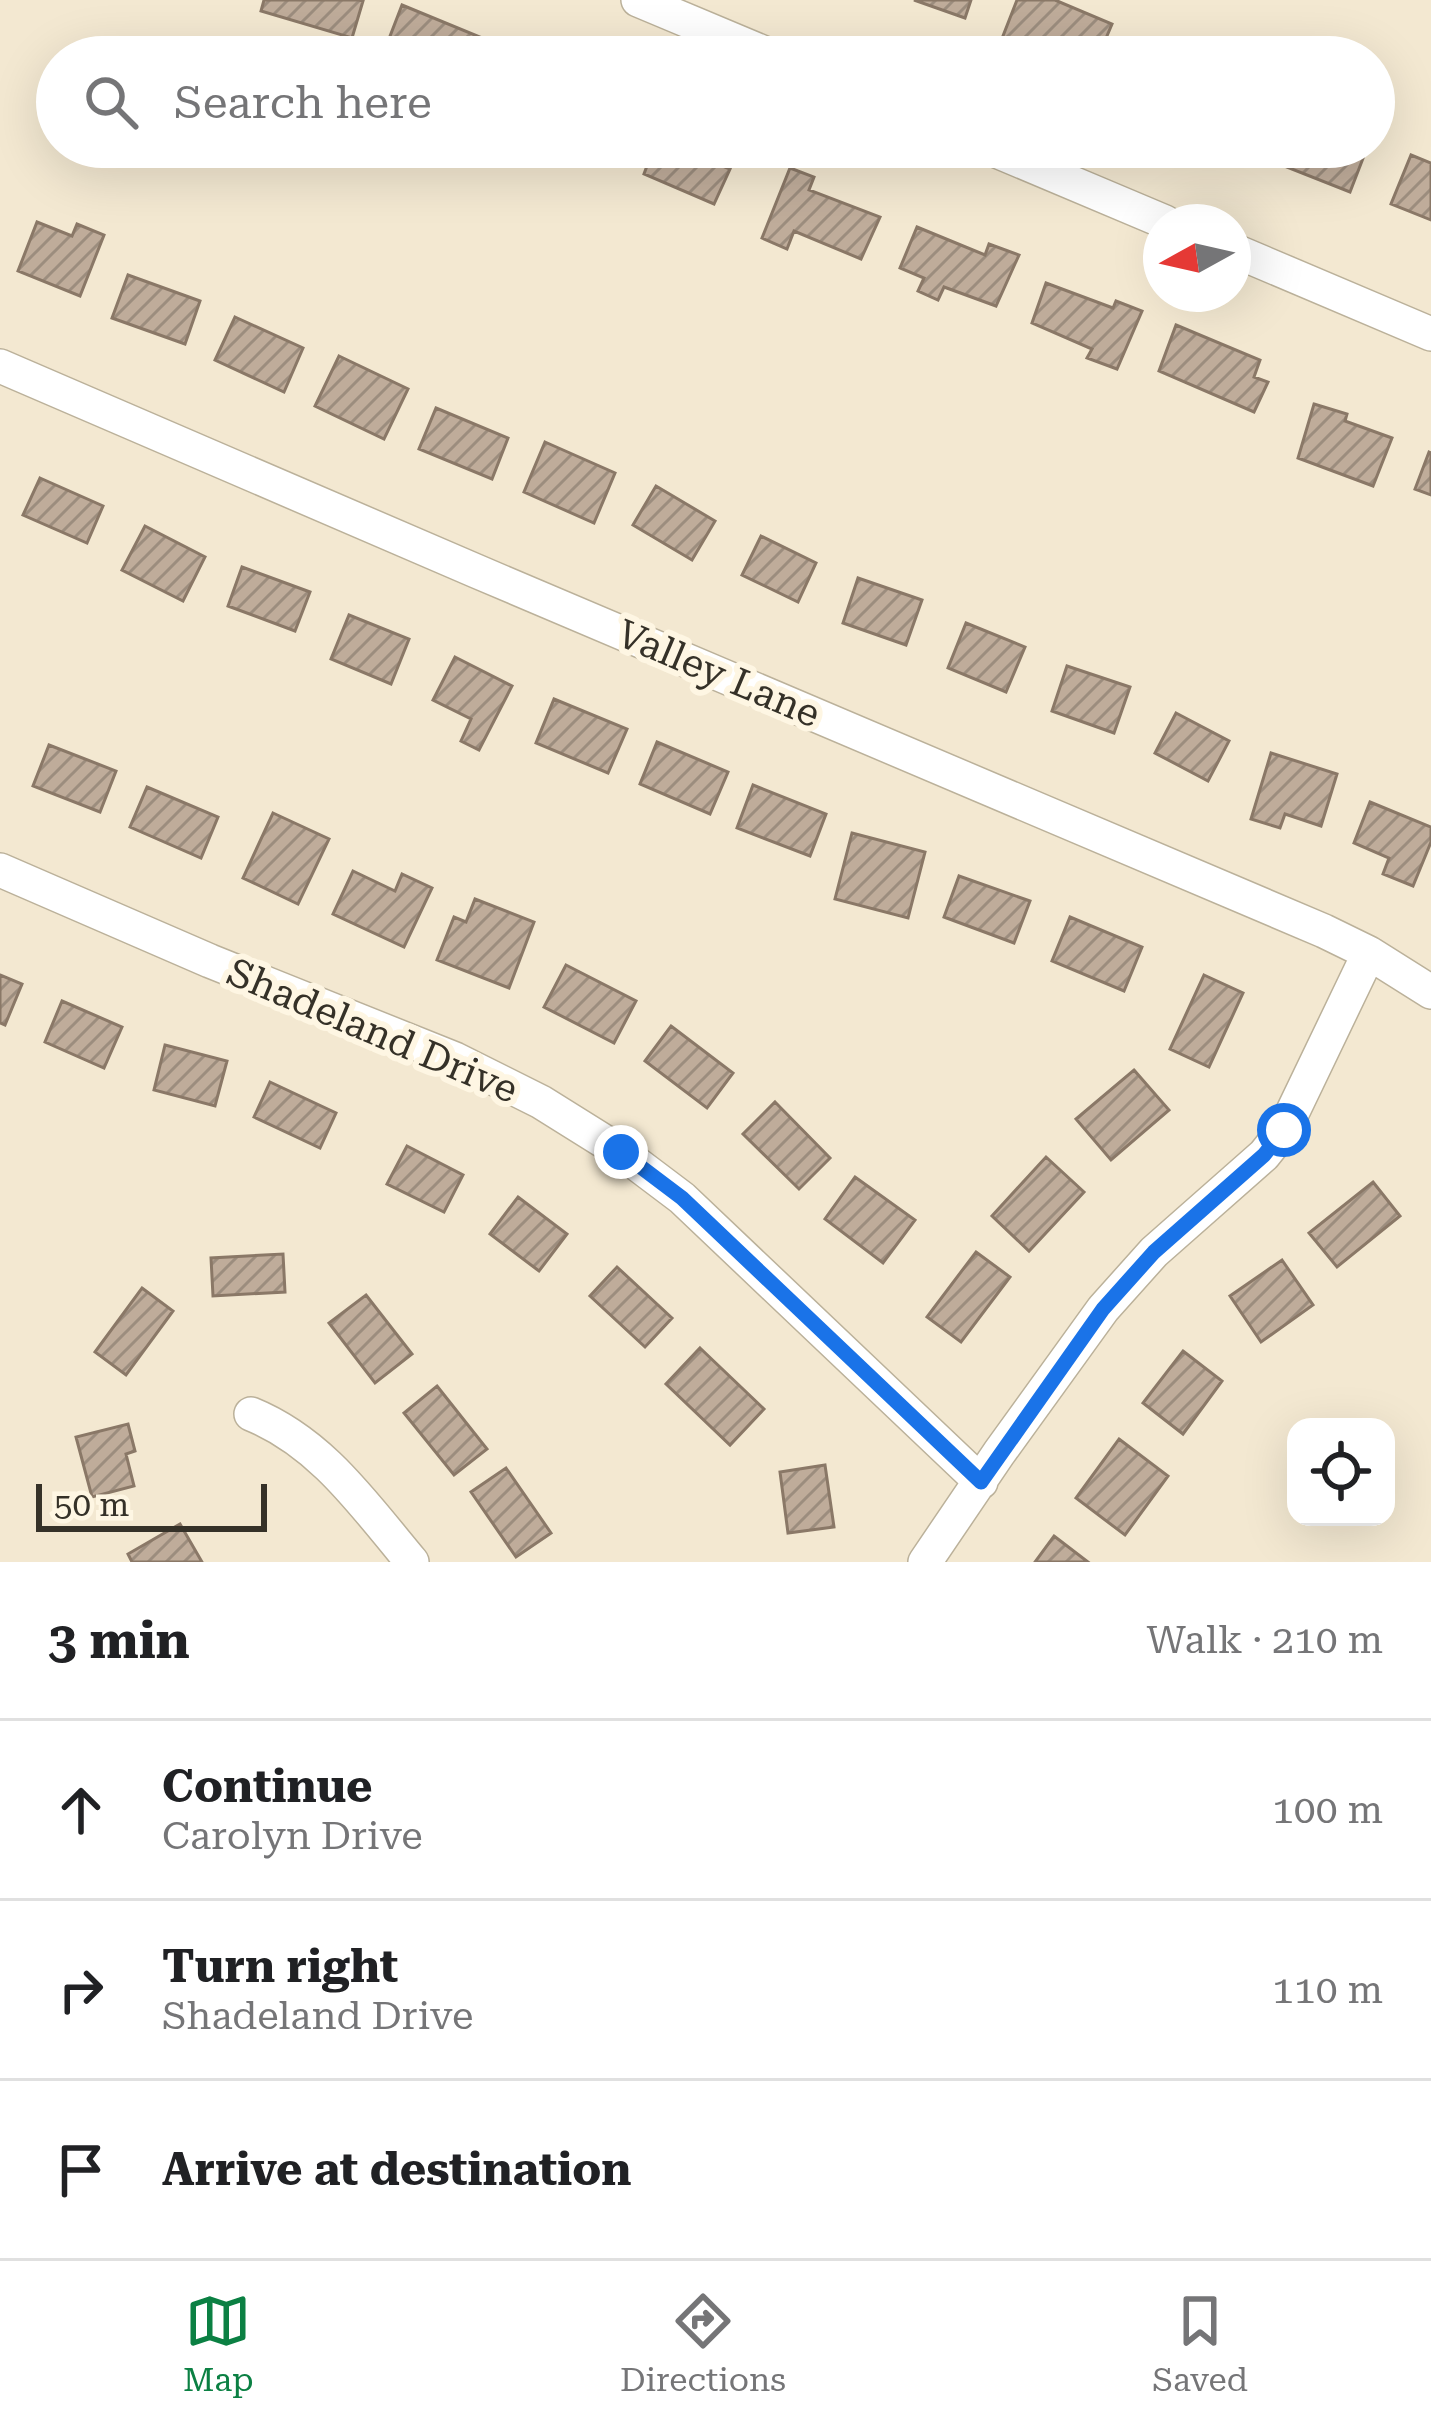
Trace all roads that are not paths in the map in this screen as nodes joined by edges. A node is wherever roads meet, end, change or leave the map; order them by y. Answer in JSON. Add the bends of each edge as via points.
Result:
{"nodes":[{"id":1,"x":638,"y":0,"type":"edge"},
{"id":2,"x":724,"y":36,"type":"edge"},
{"id":3,"x":1037,"y":168,"type":"edge"},
{"id":4,"x":1143,"y":212,"type":"edge"},
{"id":5,"x":1251,"y":258,"type":"edge"},
{"id":6,"x":1431,"y":334,"type":"edge"},
{"id":7,"x":0,"y":366,"type":"edge"},
{"id":8,"x":0,"y":870,"type":"edge"},
{"id":9,"x":1369,"y":953,"type":"junction"},
{"id":10,"x":1431,"y":992,"type":"edge"},
{"id":11,"x":251,"y":1414,"type":"dead end"},
{"id":12,"x":981,"y":1482,"type":"junction"},
{"id":13,"x":412,"y":1562,"type":"edge"},
{"id":14,"x":925,"y":1562,"type":"edge"}],
"edges":[{"from":1,"to":2,"type":"street"},
{"from":3,"to":4,"type":"street"},
{"from":5,"to":6,"type":"street"},
{"from":7,"to":9,"type":"street","name":"Valley Lane"},
{"from":8,"to":12,"type":"street","name":"Shadeland Drive","via":[[541,1102],[682,1198]]},
{"from":9,"to":10,"type":"street","name":"Valley Lane"},
{"from":9,"to":12,"type":"street","via":[[1284,1130],[1103,1309]]},
{"from":11,"to":13,"type":"street","via":[[333,1468]]},
{"from":12,"to":14,"type":"street"}]}
